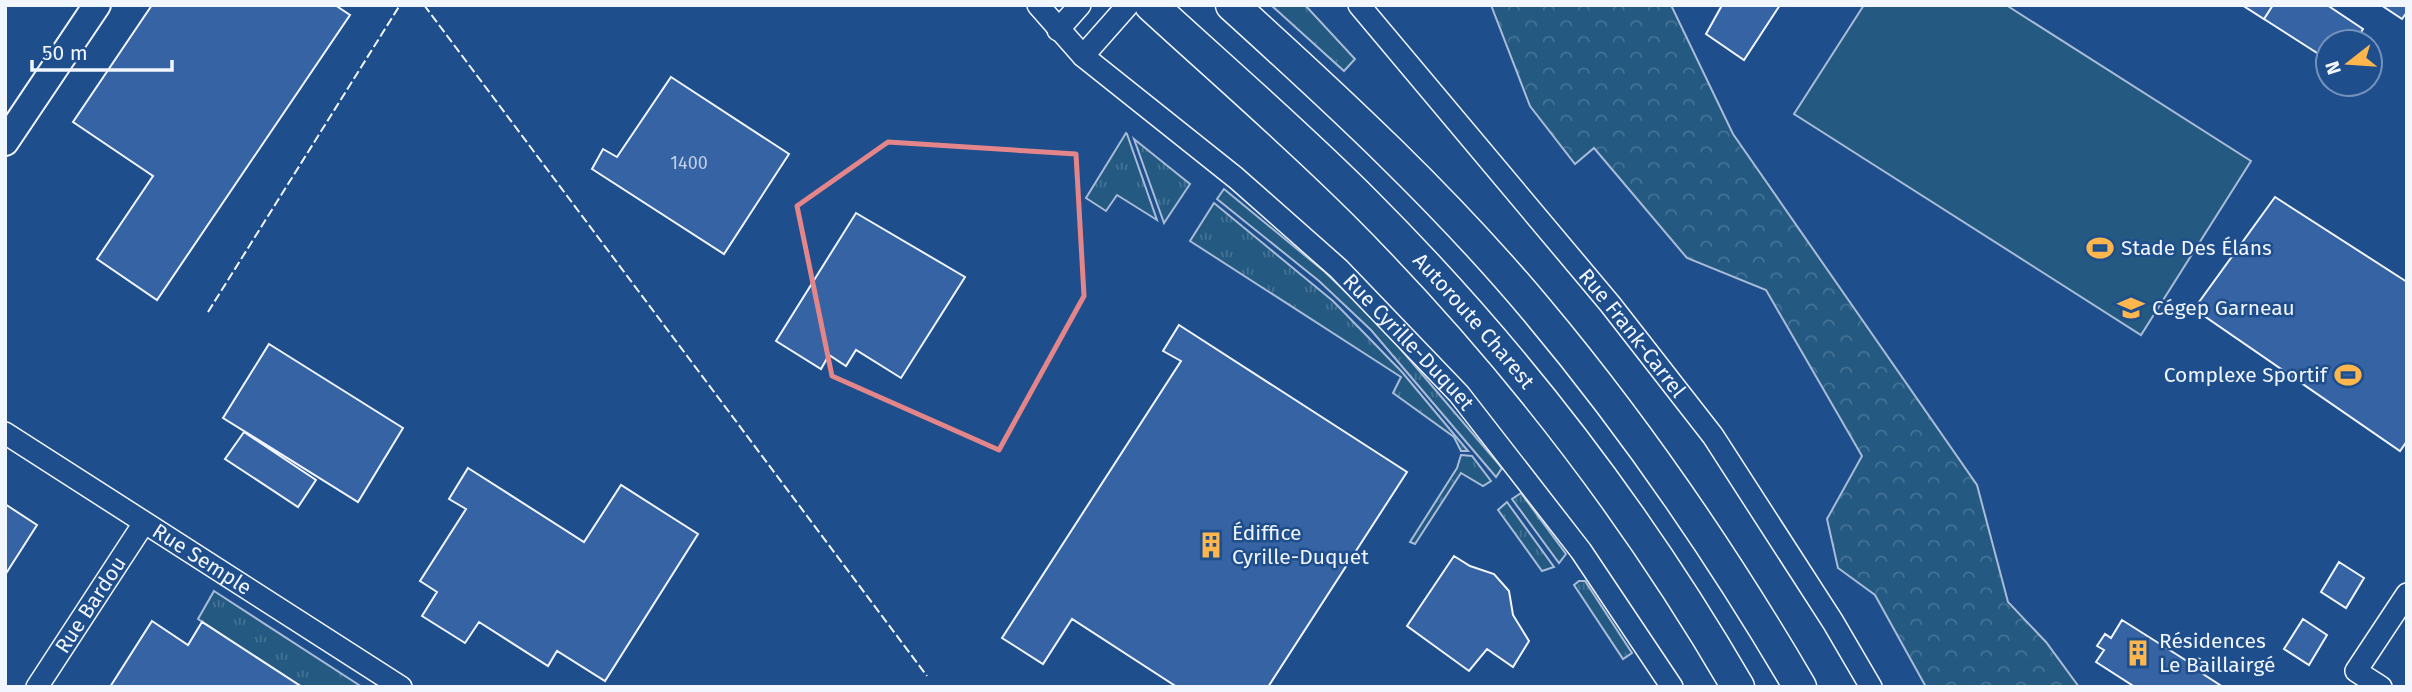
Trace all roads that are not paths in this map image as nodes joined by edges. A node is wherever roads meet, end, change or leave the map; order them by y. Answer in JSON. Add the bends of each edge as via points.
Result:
{"nodes":[{"id":1,"x":97,"y":5,"type":"edge"},
{"id":2,"x":1038,"y":5,"type":"edge"},
{"id":3,"x":1080,"y":5,"type":"edge"},
{"id":4,"x":1128,"y":5,"type":"edge"},
{"id":5,"x":1152,"y":5,"type":"edge"},
{"id":6,"x":1232,"y":5,"type":"edge"},
{"id":7,"x":1359,"y":5,"type":"edge"},
{"id":8,"x":1058,"y":30,"type":"junction"},
{"id":9,"x":1083,"y":56,"type":"junction"},
{"id":10,"x":5,"y":142,"type":"edge"},
{"id":11,"x":5,"y":433,"type":"edge"},
{"id":12,"x":144,"y":523,"type":"junction"},
{"id":13,"x":2407,"y":594,"type":"edge"},
{"id":14,"x":37,"y":687,"type":"edge"},
{"id":15,"x":401,"y":687,"type":"edge"},
{"id":16,"x":1672,"y":687,"type":"edge"},
{"id":17,"x":1738,"y":687,"type":"edge"},
{"id":18,"x":1800,"y":687,"type":"edge"},
{"id":19,"x":1871,"y":687,"type":"edge"},
{"id":20,"x":2381,"y":687,"type":"edge"}],
"edges":[{"from":1,"to":10,"type":"main road"},
{"from":2,"to":8,"type":"street","name":"Rue Cyrille-Duquet"},
{"from":3,"to":8,"type":"street"},
{"from":4,"to":9,"type":"street"},
{"from":5,"to":17,"type":"highway","name":"Autoroute Charest","via":[[1349,187],[1502,352],[1655,555]]},
{"from":6,"to":18,"type":"highway","via":[[1395,158],[1535,307],[1667,478]]},
{"from":7,"to":19,"type":"street","name":"Rue Frank-Carrel","via":[[1610,303],[1713,436]]},
{"from":8,"to":9,"type":"street","name":"Rue Cyrille-Duquet"},
{"from":9,"to":16,"type":"street","name":"Rue Cyrille-Duquet","via":[[1236,178],[1339,269],[1459,394],[1581,551]]},
{"from":11,"to":12,"type":"street","name":"Rue Semple"},
{"from":12,"to":14,"type":"street","name":"Rue Bardou"},
{"from":12,"to":15,"type":"street","name":"Rue Semple"},
{"from":13,"to":20,"type":"street","via":[[2356,671]]}]}
